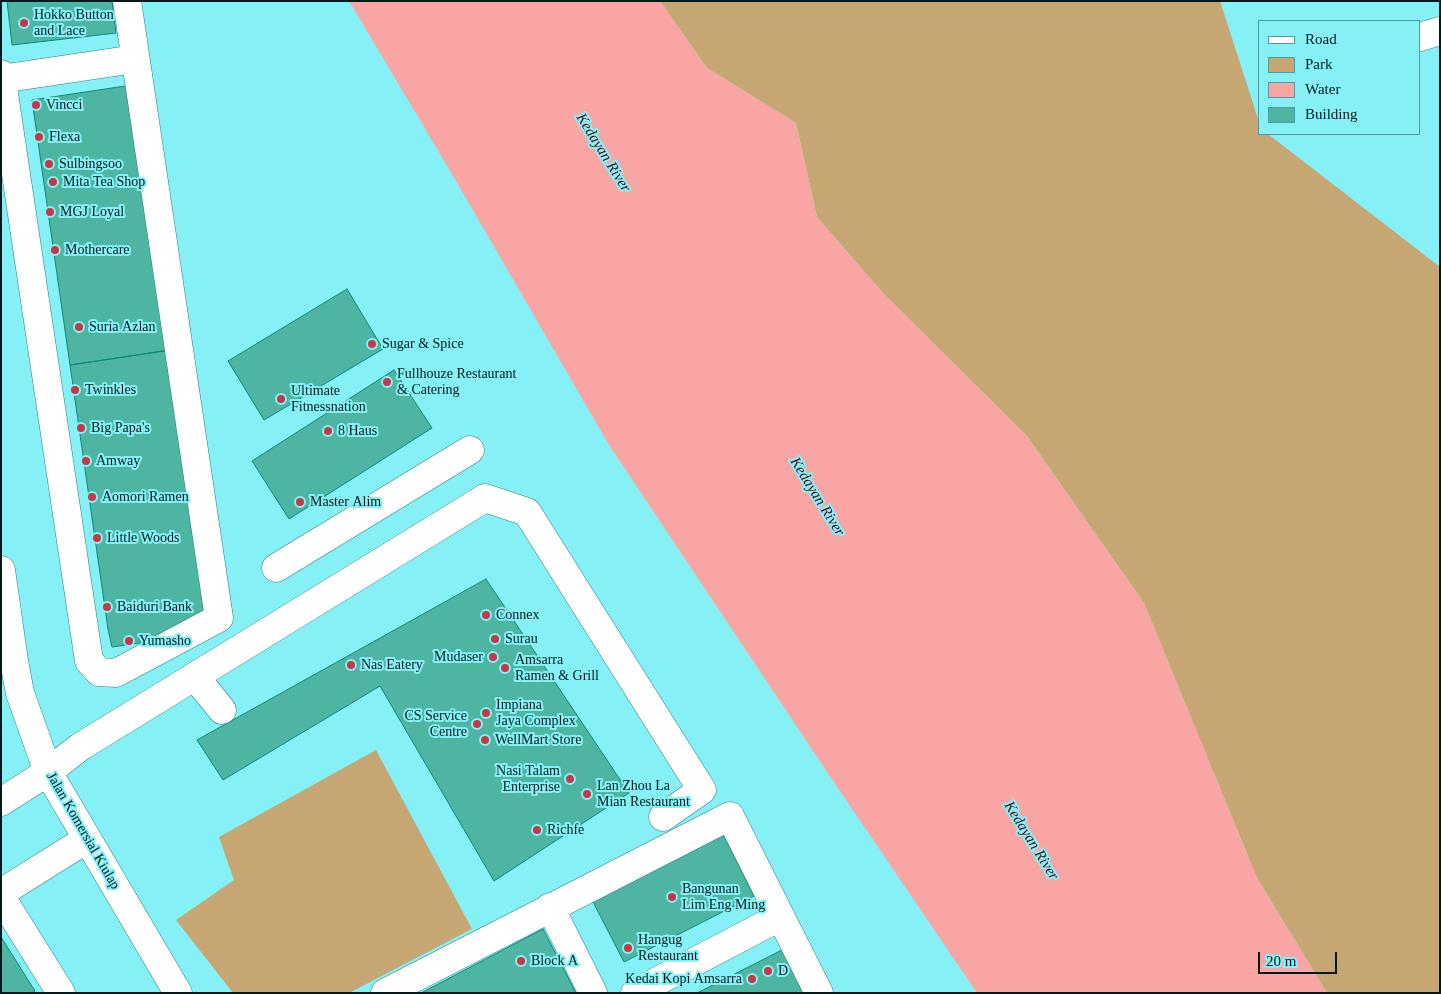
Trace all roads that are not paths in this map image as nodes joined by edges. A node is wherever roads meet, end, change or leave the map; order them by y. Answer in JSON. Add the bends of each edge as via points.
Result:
{"nodes":[{"id":1,"x":127,"y":1,"type":"edge"},
{"id":2,"x":1440,"y":31,"type":"edge"},
{"id":3,"x":1421,"y":37,"type":"edge"},
{"id":4,"x":136,"y":59,"type":"junction"},
{"id":5,"x":2,"y":77,"type":"edge"},
{"id":6,"x":470,"y":450,"type":"dead end"},
{"id":7,"x":276,"y":568,"type":"dead end"},
{"id":8,"x":1,"y":570,"type":"edge"},
{"id":9,"x":219,"y":618,"type":"junction"},
{"id":10,"x":235,"y":651,"type":"junction"},
{"id":11,"x":8,"y":661,"type":"edge"},
{"id":12,"x":195,"y":677,"type":"junction"},
{"id":13,"x":222,"y":710,"type":"dead end"},
{"id":14,"x":48,"y":772,"type":"junction"},
{"id":15,"x":1,"y":802,"type":"edge"},
{"id":16,"x":663,"y":817,"type":"dead end"},
{"id":17,"x":87,"y":839,"type":"junction"},
{"id":18,"x":1,"y":895,"type":"edge"},
{"id":19,"x":550,"y":907,"type":"junction"},
{"id":20,"x":780,"y":917,"type":"junction"},
{"id":21,"x":61,"y":993,"type":"edge"},
{"id":22,"x":178,"y":993,"type":"edge"},
{"id":23,"x":385,"y":993,"type":"edge"},
{"id":24,"x":594,"y":993,"type":"edge"},
{"id":25,"x":635,"y":993,"type":"edge"},
{"id":26,"x":819,"y":993,"type":"edge"}],
"edges":[{"from":1,"to":4,"type":"street"},
{"from":2,"to":3,"type":"street"},
{"from":4,"to":5,"type":"street"},
{"from":4,"to":9,"type":"street"},
{"from":5,"to":9,"type":"street","via":[[89,661],[99,672],[116,672]]},
{"from":6,"to":7,"type":"street"},
{"from":8,"to":11,"type":"street","name":"Jalan Komersial Kiulap"},
{"from":9,"to":10,"type":"street"},
{"from":10,"to":12,"type":"street"},
{"from":10,"to":16,"type":"street","via":[[486,498],[527,512],[702,790]]},
{"from":11,"to":14,"type":"street","name":"Jalan Komersial Kiulap"},
{"from":12,"to":13,"type":"street"},
{"from":12,"to":14,"type":"street","via":[[80,747]]},
{"from":14,"to":15,"type":"street"},
{"from":14,"to":17,"type":"street","name":"Jalan Komersial Kiulap"},
{"from":17,"to":18,"type":"street"},
{"from":17,"to":22,"type":"street","name":"Jalan Komersial Kiulap"},
{"from":18,"to":21,"type":"street"},
{"from":19,"to":20,"type":"street","via":[[730,816]]},
{"from":19,"to":23,"type":"street"},
{"from":19,"to":24,"type":"street"},
{"from":20,"to":25,"type":"street"},
{"from":20,"to":26,"type":"street"}]}
